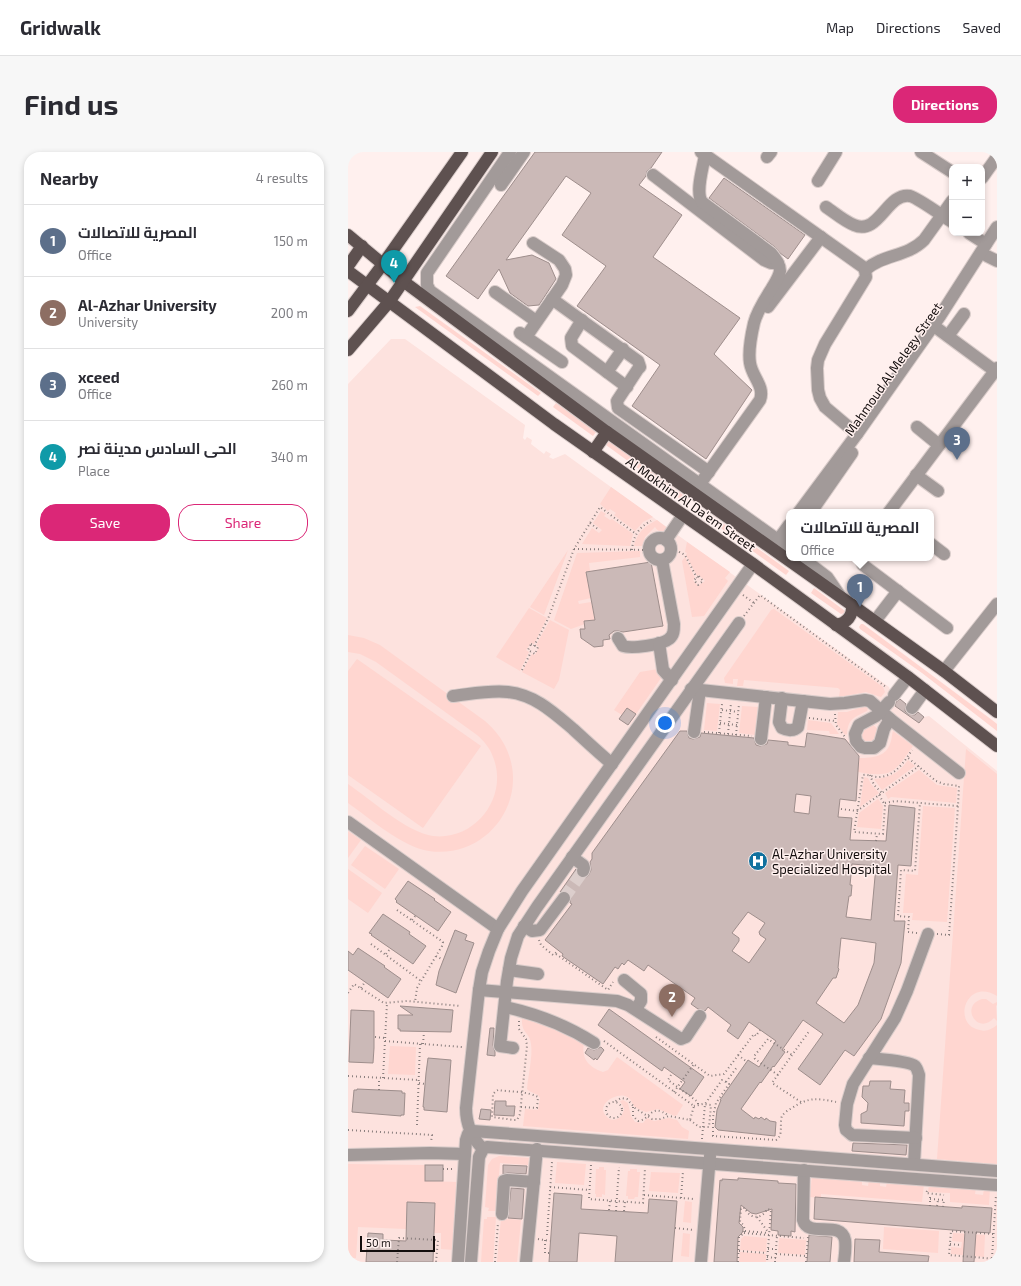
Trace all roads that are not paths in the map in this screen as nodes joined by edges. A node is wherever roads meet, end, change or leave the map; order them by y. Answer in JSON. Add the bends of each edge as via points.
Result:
{"nodes":[{"id":1,"x":462,"y":152,"type":"edge"},
{"id":2,"x":492,"y":152,"type":"edge"},
{"id":3,"x":510,"y":152,"type":"edge"},
{"id":4,"x":524,"y":152,"type":"edge"},
{"id":5,"x":836,"y":152,"type":"edge"},
{"id":6,"x":921,"y":152,"type":"edge"},
{"id":7,"x":703,"y":154,"type":"edge"},
{"id":8,"x":997,"y":157,"type":"edge"},
{"id":9,"x":949,"y":170,"type":"edge"},
{"id":10,"x":985,"y":174,"type":"edge"},
{"id":11,"x":653,"y":175,"type":"dead end"},
{"id":12,"x":818,"y":180,"type":"dead end"},
{"id":13,"x":501,"y":185,"type":"dead end"},
{"id":14,"x":699,"y":206,"type":"junction"},
{"id":15,"x":826,"y":207,"type":"dead end"},
{"id":16,"x":947,"y":219,"type":"edge"},
{"id":17,"x":997,"y":227,"type":"edge"},
{"id":18,"x":348,"y":235,"type":"edge"},
{"id":19,"x":973,"y":236,"type":"edge"},
{"id":20,"x":821,"y":237,"type":"junction"},
{"id":21,"x":533,"y":243,"type":"dead end"},
{"id":22,"x":362,"y":246,"type":"junction"},
{"id":23,"x":993,"y":251,"type":"edge"},
{"id":24,"x":384,"y":264,"type":"junction"},
{"id":25,"x":348,"y":266,"type":"edge"},
{"id":26,"x":865,"y":270,"type":"junction"},
{"id":27,"x":348,"y":271,"type":"edge"},
{"id":28,"x":403,"y":280,"type":"junction"},
{"id":29,"x":368,"y":286,"type":"junction"},
{"id":30,"x":495,"y":292,"type":"dead end"},
{"id":31,"x":552,"y":299,"type":"junction"},
{"id":32,"x":389,"y":302,"type":"junction"},
{"id":33,"x":348,"y":311,"type":"edge"},
{"id":34,"x":964,"y":314,"type":"dead end"},
{"id":35,"x":582,"y":320,"type":"junction"},
{"id":36,"x":536,"y":322,"type":"junction"},
{"id":37,"x":753,"y":325,"type":"junction"},
{"id":38,"x":943,"y":333,"type":"junction"},
{"id":39,"x":572,"y":346,"type":"junction"},
{"id":40,"x":622,"y":349,"type":"junction"},
{"id":41,"x":348,"y":350,"type":"edge"},
{"id":42,"x":562,"y":362,"type":"junction"},
{"id":43,"x":996,"y":370,"type":"edge"},
{"id":44,"x":607,"y":372,"type":"junction"},
{"id":45,"x":551,"y":378,"type":"junction"},
{"id":46,"x":627,"y":387,"type":"junction"},
{"id":47,"x":623,"y":411,"type":"junction"},
{"id":48,"x":615,"y":422,"type":"junction"},
{"id":49,"x":917,"y":427,"type":"dead end"},
{"id":50,"x":607,"y":432,"type":"junction"},
{"id":51,"x":857,"y":434,"type":"junction"},
{"id":52,"x":940,"y":445,"type":"junction"},
{"id":53,"x":593,"y":452,"type":"junction"},
{"id":54,"x":709,"y":472,"type":"junction"},
{"id":55,"x":916,"y":475,"type":"junction"},
{"id":56,"x":700,"y":484,"type":"junction"},
{"id":57,"x":938,"y":491,"type":"dead end"},
{"id":58,"x":801,"y":509,"type":"edge"},
{"id":59,"x":813,"y":509,"type":"edge"},
{"id":60,"x":892,"y":509,"type":"edge"},
{"id":61,"x":683,"y":515,"type":"junction"},
{"id":62,"x":668,"y":544,"type":"junction"},
{"id":63,"x":786,"y":544,"type":"edge"},
{"id":64,"x":934,"y":546,"type":"edge"},
{"id":65,"x":944,"y":554,"type":"dead end"},
{"id":66,"x":786,"y":558,"type":"edge"},
{"id":67,"x":662,"y":560,"type":"junction"},
{"id":68,"x":790,"y":561,"type":"edge"},
{"id":69,"x":806,"y":561,"type":"edge"},
{"id":70,"x":861,"y":561,"type":"edge"},
{"id":71,"x":753,"y":564,"type":"junction"},
{"id":72,"x":898,"y":591,"type":"junction"},
{"id":73,"x":840,"y":596,"type":"junction"},
{"id":74,"x":997,"y":604,"type":"edge"},
{"id":75,"x":852,"y":605,"type":"junction"},
{"id":76,"x":875,"y":621,"type":"junction"},
{"id":77,"x":739,"y":623,"type":"road end"},
{"id":78,"x":836,"y":625,"type":"junction"},
{"id":79,"x":947,"y":628,"type":"dead end"},
{"id":80,"x":618,"y":638,"type":"dead end"},
{"id":81,"x":659,"y":643,"type":"junction"},
{"id":82,"x":944,"y":671,"type":"junction"},
{"id":83,"x":908,"y":677,"type":"junction"},
{"id":84,"x":672,"y":680,"type":"junction"},
{"id":85,"x":696,"y":689,"type":"junction"},
{"id":86,"x":925,"y":690,"type":"junction"},
{"id":87,"x":453,"y":696,"type":"dead end"},
{"id":88,"x":766,"y":697,"type":"junction"},
{"id":89,"x":782,"y":698,"type":"junction"},
{"id":90,"x":803,"y":701,"type":"junction"},
{"id":91,"x":997,"y":712,"type":"edge"},
{"id":92,"x":890,"y":719,"type":"junction"},
{"id":93,"x":697,"y":732,"type":"road end"},
{"id":94,"x":760,"y":738,"type":"road end"},
{"id":95,"x":997,"y":746,"type":"edge"},
{"id":96,"x":612,"y":764,"type":"junction"},
{"id":97,"x":959,"y":773,"type":"dead end"},
{"id":98,"x":348,"y":822,"type":"edge"},
{"id":99,"x":564,"y":898,"type":"tunnel mouth"},
{"id":100,"x":524,"y":926,"type":"junction"},
{"id":101,"x":498,"y":929,"type":"junction"},
{"id":102,"x":928,"y":934,"type":"road end"},
{"id":103,"x":509,"y":970,"type":"junction"},
{"id":104,"x":538,"y":974,"type":"dead end"},
{"id":105,"x":624,"y":980,"type":"road end"},
{"id":106,"x":479,"y":990,"type":"junction"},
{"id":107,"x":506,"y":992,"type":"junction"},
{"id":108,"x":505,"y":1007,"type":"junction"},
{"id":109,"x":636,"y":1009,"type":"junction"},
{"id":110,"x":700,"y":1016,"type":"dead end"},
{"id":111,"x":594,"y":1043,"type":"road end"},
{"id":112,"x":513,"y":1048,"type":"dead end"},
{"id":113,"x":869,"y":1058,"type":"junction"},
{"id":114,"x":470,"y":1132,"type":"junction"},
{"id":115,"x":916,"y":1138,"type":"junction"},
{"id":116,"x":706,"y":1148,"type":"junction"},
{"id":117,"x":483,"y":1149,"type":"junction"},
{"id":118,"x":537,"y":1149,"type":"junction"},
{"id":119,"x":348,"y":1154,"type":"edge"},
{"id":120,"x":465,"y":1154,"type":"junction"},
{"id":121,"x":709,"y":1163,"type":"junction"},
{"id":122,"x":914,"y":1164,"type":"junction"},
{"id":123,"x":804,"y":1170,"type":"junction"},
{"id":124,"x":997,"y":1171,"type":"edge"},
{"id":125,"x":534,"y":1182,"type":"junction"},
{"id":126,"x":997,"y":1186,"type":"edge"},
{"id":127,"x":502,"y":1214,"type":"road end"},
{"id":128,"x":458,"y":1262,"type":"edge"},
{"id":129,"x":472,"y":1262,"type":"edge"},
{"id":130,"x":526,"y":1262,"type":"edge"},
{"id":131,"x":701,"y":1262,"type":"edge"},
{"id":132,"x":844,"y":1262,"type":"edge"}],
"edges":[{"from":1,"to":24,"type":"main road"},
{"from":2,"to":28,"type":"main road"},
{"from":3,"to":45,"type":"street","via":[[430,268],[427,273],[427,285],[434,295]]},
{"from":4,"to":13,"type":"street"},
{"from":5,"to":12,"type":"street"},
{"from":6,"to":9,"type":"street"},
{"from":7,"to":14,"type":"street"},
{"from":7,"to":20,"type":"street"},
{"from":8,"to":10,"type":"street"},
{"from":11,"to":14,"type":"street"},
{"from":14,"to":37,"type":"street","via":[[734,232],[771,253],[778,263],[780,274]]},
{"from":15,"to":16,"type":"street","via":[[860,227],[871,224],[897,199],[912,196]]},
{"from":16,"to":26,"type":"street","via":[[908,252],[877,261]]},
{"from":17,"to":23,"type":"street"},
{"from":18,"to":22,"type":"main road","name":"Al Mokhim Al Da'em Street"},
{"from":19,"to":23,"type":"street"},
{"from":20,"to":26,"type":"street"},
{"from":20,"to":37,"type":"street"},
{"from":21,"to":31,"type":"street","via":[[559,260],[565,269],[565,280]]},
{"from":22,"to":24,"type":"main road","name":"Al Mokhim Al Da'em Street"},
{"from":22,"to":25,"type":"main road"},
{"from":23,"to":38,"type":"street","name":"Mahmoud Al Melegy Street"},
{"from":23,"to":51,"type":"street","via":[[940,316]]},
{"from":24,"to":28,"type":"main road","name":"Al Mokhim Al Da'em Street"},
{"from":24,"to":29,"type":"main road"},
{"from":26,"to":51,"type":"street","via":[[866,277],[825,344],[817,368],[820,398],[825,406]]},
{"from":27,"to":29,"type":"main road","name":"Al Mokhim Al Da'em Street"},
{"from":28,"to":32,"type":"main road"},
{"from":28,"to":50,"type":"main road","name":"Al Mokhim Al Da'em Street"},
{"from":29,"to":32,"type":"main road","name":"Al Mokhim Al Da'em Street"},
{"from":29,"to":33,"type":"main road"},
{"from":30,"to":36,"type":"street"},
{"from":31,"to":35,"type":"street"},
{"from":31,"to":36,"type":"street"},
{"from":32,"to":41,"type":"main road"},
{"from":32,"to":53,"type":"main road","name":"Al Mokhim Al Da'em Street"},
{"from":34,"to":38,"type":"street"},
{"from":35,"to":39,"type":"street","via":[[571,338]]},
{"from":35,"to":40,"type":"street"},
{"from":36,"to":42,"type":"street","via":[[522,334]]},
{"from":37,"to":54,"type":"street","via":[[750,363],[761,387],[760,400]]},
{"from":38,"to":43,"type":"street"},
{"from":38,"to":59,"type":"street","name":"Mahmoud Al Melegy Street"},
{"from":39,"to":42,"type":"street"},
{"from":39,"to":44,"type":"street"},
{"from":40,"to":44,"type":"street"},
{"from":40,"to":46,"type":"street","via":[[639,364]]},
{"from":42,"to":45,"type":"street"},
{"from":43,"to":52,"type":"street"},
{"from":44,"to":46,"type":"street"},
{"from":45,"to":48,"type":"street"},
{"from":46,"to":47,"type":"street","via":[[617,401],[617,406]]},
{"from":47,"to":48,"type":"street"},
{"from":47,"to":54,"type":"street"},
{"from":48,"to":50,"type":"street"},
{"from":48,"to":56,"type":"street"},
{"from":49,"to":52,"type":"street"},
{"from":50,"to":53,"type":"main road"},
{"from":50,"to":66,"type":"main road","name":"Al Mokhim Al Da'em Street"},
{"from":51,"to":58,"type":"street"},
{"from":52,"to":55,"type":"street"},
{"from":53,"to":61,"type":"main road","name":"Al Mokhim Al Da'em Street"},
{"from":54,"to":56,"type":"street"},
{"from":55,"to":57,"type":"street"},
{"from":55,"to":60,"type":"street"},
{"from":56,"to":63,"type":"street"},
{"from":61,"to":62,"type":"street"},
{"from":61,"to":71,"type":"main road","name":"Al Mokhim Al Da'em Street"},
{"from":62,"to":67,"type":"street","via":[[670,554]]},
{"from":62,"to":67,"type":"street","via":[[662,538],[651,542],[648,550],[652,557]]},
{"from":64,"to":65,"type":"street"},
{"from":67,"to":81,"type":"street","via":[[674,628],[669,639]]},
{"from":68,"to":73,"type":"main road","name":"Al Mokhim Al Da'em Street"},
{"from":69,"to":73,"type":"street","via":[[826,578]]},
{"from":70,"to":72,"type":"street","via":[[863,565]]},
{"from":71,"to":78,"type":"main road","name":"Al Mokhim Al Da'em Street"},
{"from":71,"to":84,"type":"street"},
{"from":72,"to":76,"type":"street"},
{"from":72,"to":79,"type":"street"},
{"from":73,"to":75,"type":"main road","name":"Al Mokhim Al Da'em Street"},
{"from":74,"to":82,"type":"street"},
{"from":75,"to":76,"type":"main road","name":"Al Mokhim Al Da'em Street"},
{"from":75,"to":78,"type":"main road","via":[[849,619]]},
{"from":76,"to":82,"type":"main road","name":"Al Mokhim Al Da'em Street"},
{"from":77,"to":85,"type":"street"},
{"from":78,"to":83,"type":"main road","name":"Al Mokhim Al Da'em Street"},
{"from":80,"to":81,"type":"street","via":[[627,648]]},
{"from":81,"to":84,"type":"street","via":[[663,670]]},
{"from":82,"to":91,"type":"main road","name":"Al Mokhim Al Da'em Street"},
{"from":83,"to":86,"type":"main road","name":"Al Mokhim Al Da'em Street"},
{"from":83,"to":92,"type":"street","via":[[890,696]]},
{"from":84,"to":96,"type":"street"},
{"from":85,"to":88,"type":"street"},
{"from":85,"to":93,"type":"street"},
{"from":85,"to":100,"type":"street","via":[[570,871]]},
{"from":86,"to":92,"type":"street","via":[[909,711]]},
{"from":86,"to":95,"type":"main road","name":"Al Mokhim Al Da'em Street"},
{"from":87,"to":96,"type":"street","via":[[506,692],[536,700]]},
{"from":88,"to":89,"type":"street"},
{"from":88,"to":94,"type":"street"},
{"from":89,"to":90,"type":"street"},
{"from":89,"to":90,"type":"street","via":[[779,722],[786,730],[798,727]]},
{"from":90,"to":92,"type":"street","via":[[838,704],[865,700],[874,704]]},
{"from":92,"to":97,"type":"street"},
{"from":96,"to":101,"type":"street"},
{"from":98,"to":101,"type":"street"},
{"from":99,"to":100,"type":"street","via":[[540,930],[532,931]]},
{"from":100,"to":103,"type":"street","via":[[514,947]]},
{"from":101,"to":106,"type":"street","via":[[488,951]]},
{"from":102,"to":113,"type":"street","via":[[897,1014]]},
{"from":103,"to":104,"type":"street"},
{"from":103,"to":107,"type":"street"},
{"from":105,"to":109,"type":"street","via":[[641,994],[641,1001]]},
{"from":106,"to":107,"type":"street"},
{"from":106,"to":114,"type":"street","via":[[466,1108]]},
{"from":107,"to":108,"type":"street"},
{"from":107,"to":109,"type":"street","via":[[617,1001]]},
{"from":108,"to":111,"type":"street","via":[[554,1021]]},
{"from":108,"to":112,"type":"street","via":[[500,1046]]},
{"from":109,"to":110,"type":"street","via":[[681,1039],[686,1037]]},
{"from":113,"to":115,"type":"street","via":[[912,1064],[918,1070]]},
{"from":113,"to":115,"type":"street","via":[[853,1084],[847,1104],[845,1128],[850,1134]]},
{"from":114,"to":116,"type":"street"},
{"from":114,"to":117,"type":"street"},
{"from":114,"to":120,"type":"street","via":[[466,1137]]},
{"from":115,"to":122,"type":"street"},
{"from":116,"to":121,"type":"street"},
{"from":116,"to":122,"type":"street"},
{"from":117,"to":118,"type":"street","via":[[492,1146]]},
{"from":117,"to":129,"type":"street","via":[[479,1157]]},
{"from":118,"to":121,"type":"street"},
{"from":118,"to":125,"type":"street"},
{"from":119,"to":120,"type":"street"},
{"from":120,"to":128,"type":"street"},
{"from":121,"to":123,"type":"street"},
{"from":121,"to":131,"type":"street"},
{"from":122,"to":124,"type":"street"},
{"from":123,"to":126,"type":"street"},
{"from":123,"to":132,"type":"street","via":[[804,1224],[808,1233],[834,1230],[842,1234],[845,1238]]},
{"from":125,"to":127,"type":"street","via":[[504,1181]]},
{"from":125,"to":130,"type":"street"}]}
